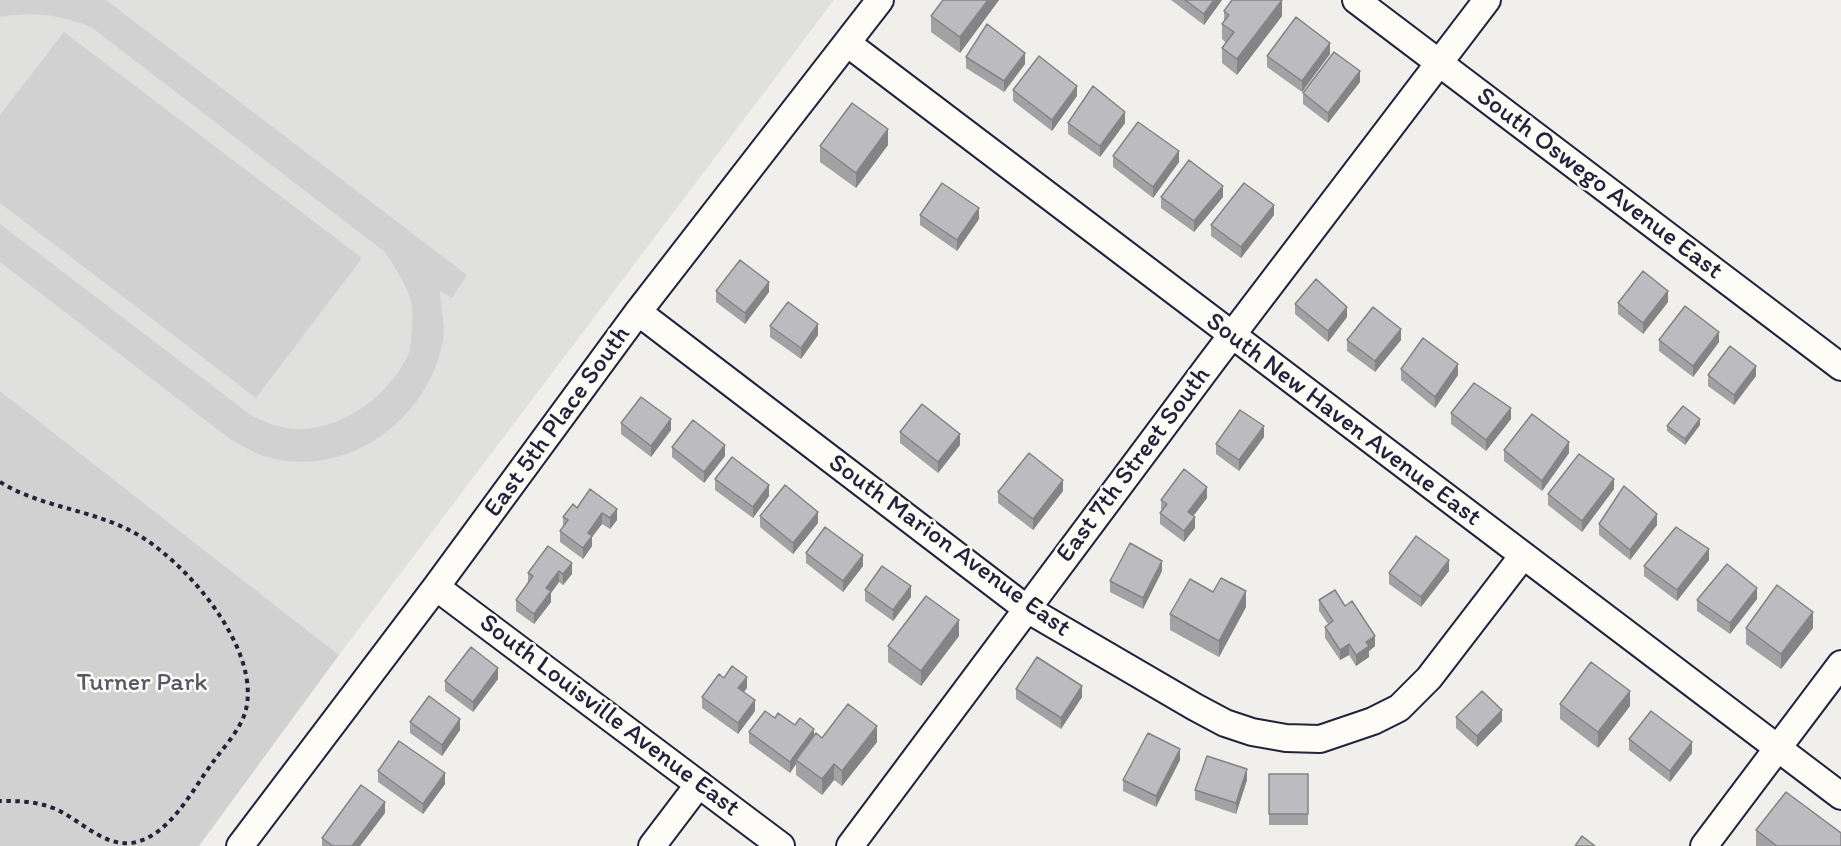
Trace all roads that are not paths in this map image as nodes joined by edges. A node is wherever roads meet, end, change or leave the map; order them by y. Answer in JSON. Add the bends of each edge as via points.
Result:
{"nodes":[{"id":1,"x":880,"y":0,"type":"edge"},
{"id":2,"x":1356,"y":0,"type":"edge"},
{"id":3,"x":1487,"y":0,"type":"edge"},
{"id":4,"x":847,"y":43,"type":"junction"},
{"id":5,"x":1440,"y":63,"type":"junction"},
{"id":6,"x":638,"y":312,"type":"junction"},
{"id":7,"x":1232,"y":334,"type":"junction"},
{"id":8,"x":1841,"y":367,"type":"edge"},
{"id":9,"x":1522,"y":557,"type":"junction"},
{"id":10,"x":436,"y":587,"type":"junction"},
{"id":11,"x":1027,"y":609,"type":"junction"},
{"id":12,"x":1841,"y":664,"type":"edge"},
{"id":13,"x":1778,"y":748,"type":"junction"},
{"id":14,"x":699,"y":784,"type":"junction"},
{"id":15,"x":1841,"y":796,"type":"edge"},
{"id":16,"x":240,"y":846,"type":"edge"},
{"id":17,"x":652,"y":846,"type":"edge"},
{"id":18,"x":781,"y":846,"type":"edge"},
{"id":19,"x":850,"y":846,"type":"edge"},
{"id":20,"x":1704,"y":846,"type":"edge"}],
"edges":[{"from":1,"to":4,"type":"street","name":"East 5th Place South"},
{"from":2,"to":5,"type":"street","name":"South Oswego Avenue East"},
{"from":3,"to":5,"type":"street","name":"East 7th Street South"},
{"from":4,"to":6,"type":"street","name":"East 5th Place South"},
{"from":4,"to":7,"type":"street","name":"South New Haven Avenue East"},
{"from":5,"to":7,"type":"street","name":"East 7th Street South"},
{"from":5,"to":8,"type":"street","name":"South Oswego Avenue East"},
{"from":6,"to":10,"type":"street","name":"East 5th Place South"},
{"from":6,"to":11,"type":"street","name":"South Marion Avenue East"},
{"from":7,"to":9,"type":"street","name":"South New Haven Avenue East"},
{"from":7,"to":11,"type":"street","name":"East 7th Street South"},
{"from":9,"to":11,"type":"street","name":"South Marion Avenue East","via":[[1430,678],[1399,708],[1320,739],[1286,738],[1225,723]]},
{"from":9,"to":13,"type":"street","name":"South New Haven Avenue East"},
{"from":10,"to":14,"type":"street","name":"South Louisville Avenue East"},
{"from":10,"to":16,"type":"street","name":"East 5th Place South"},
{"from":11,"to":19,"type":"street","name":"East 7th Street South"},
{"from":12,"to":13,"type":"street"},
{"from":13,"to":15,"type":"street","name":"South New Haven Avenue East"},
{"from":13,"to":20,"type":"street"},
{"from":14,"to":17,"type":"street"},
{"from":14,"to":18,"type":"street","name":"South Louisville Avenue East"}]}
